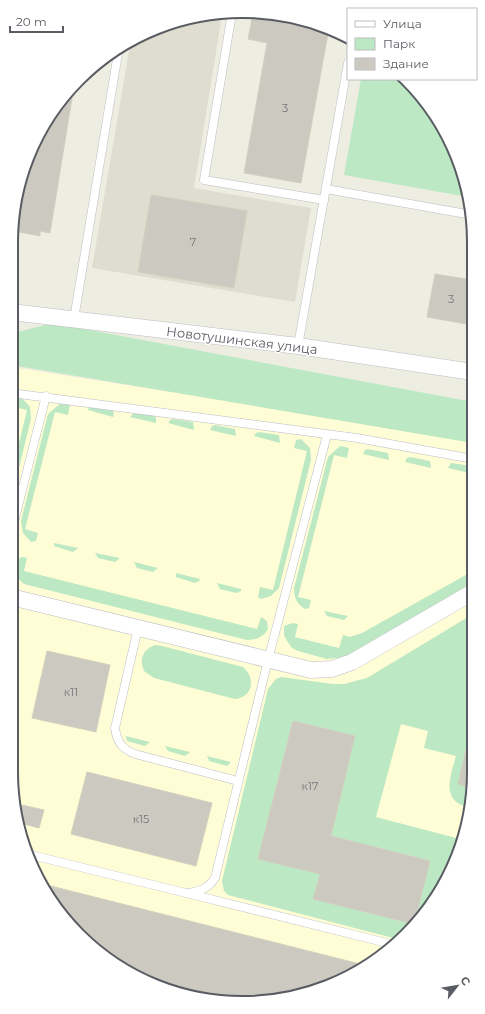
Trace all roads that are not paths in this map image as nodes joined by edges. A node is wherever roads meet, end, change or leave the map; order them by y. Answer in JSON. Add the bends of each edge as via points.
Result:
{"nodes":[{"id":1,"x":231,"y":18,"type":"edge"},
{"id":2,"x":117,"y":56,"type":"edge"},
{"id":3,"x":347,"y":69,"type":"edge"},
{"id":4,"x":326,"y":189,"type":"junction"},
{"id":5,"x":324,"y":200,"type":"junction"},
{"id":6,"x":465,"y":214,"type":"edge"},
{"id":7,"x":18,"y":313,"type":"edge"},
{"id":8,"x":74,"y":319,"type":"junction"},
{"id":9,"x":298,"y":346,"type":"junction"},
{"id":10,"x":467,"y":371,"type":"edge"},
{"id":11,"x":18,"y":394,"type":"edge"},
{"id":12,"x":46,"y":396,"type":"junction"},
{"id":13,"x":327,"y":435,"type":"junction"},
{"id":14,"x":467,"y":458,"type":"edge"},
{"id":15,"x":18,"y":506,"type":"edge"},
{"id":16,"x":467,"y":595,"type":"edge"},
{"id":17,"x":18,"y":599,"type":"edge"},
{"id":18,"x":138,"y":628,"type":"junction"},
{"id":19,"x":268,"y":660,"type":"junction"},
{"id":20,"x":238,"y":781,"type":"junction"},
{"id":21,"x":35,"y":856,"type":"edge"},
{"id":22,"x":186,"y":893,"type":"junction"},
{"id":23,"x":387,"y":943,"type":"edge"}],
"edges":[{"from":1,"to":5,"type":"lane","via":[[204,180]]},
{"from":2,"to":8,"type":"lane"},
{"from":3,"to":4,"type":"lane"},
{"from":4,"to":5,"type":"lane"},
{"from":4,"to":6,"type":"lane"},
{"from":5,"to":9,"type":"lane"},
{"from":7,"to":8,"type":"street","name":"Новотушинская улица"},
{"from":8,"to":9,"type":"street","name":"Новотушинская улица"},
{"from":9,"to":10,"type":"street","name":"Новотушинская улица"},
{"from":11,"to":12,"type":"lane"},
{"from":12,"to":13,"type":"lane"},
{"from":12,"to":15,"type":"lane"},
{"from":13,"to":14,"type":"lane"},
{"from":13,"to":19,"type":"lane"},
{"from":16,"to":19,"type":"street","via":[[352,662],[332,668],[311,670]]},
{"from":17,"to":18,"type":"street"},
{"from":18,"to":19,"type":"street"},
{"from":18,"to":20,"type":"lane","via":[[115,728],[121,745],[135,754]]},
{"from":19,"to":20,"type":"lane"},
{"from":20,"to":22,"type":"lane","via":[[215,878],[203,889]]},
{"from":21,"to":22,"type":"lane"},
{"from":22,"to":23,"type":"lane"}]}
